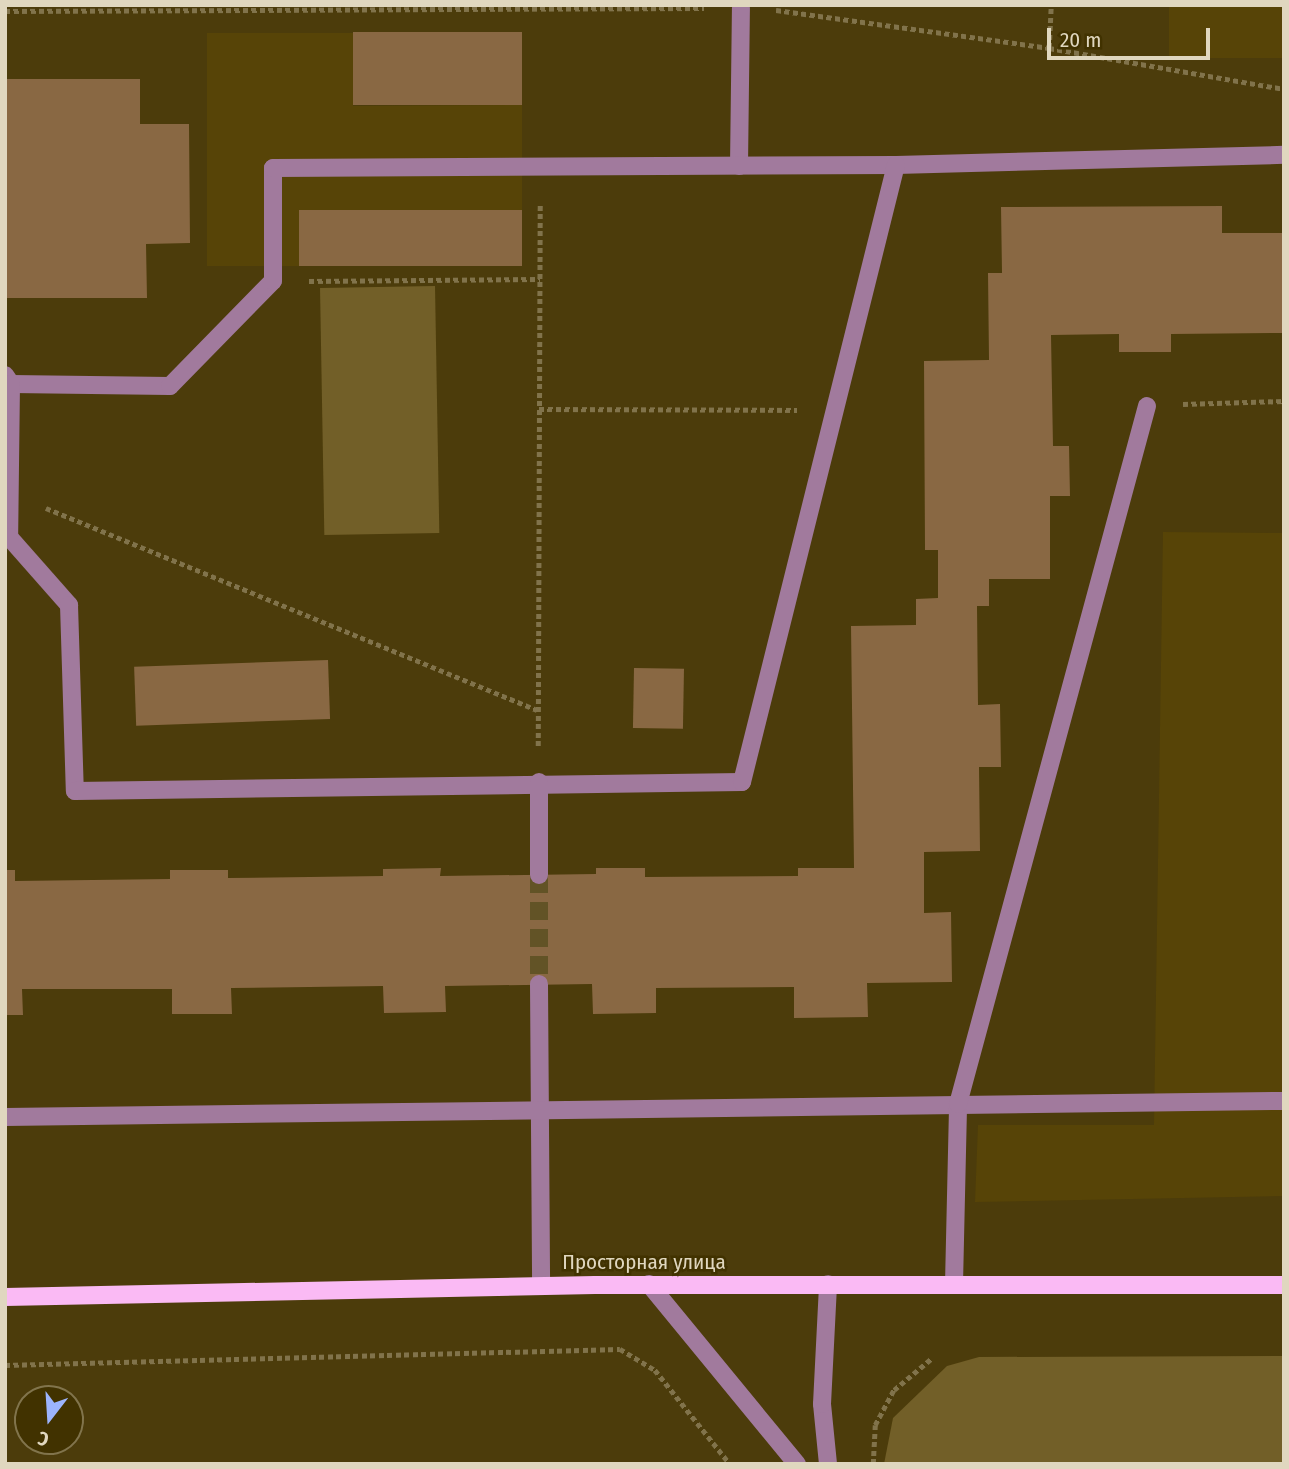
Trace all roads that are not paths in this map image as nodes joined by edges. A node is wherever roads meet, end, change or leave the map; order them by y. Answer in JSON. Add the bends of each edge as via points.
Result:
{"nodes":[{"id":1,"x":741,"y":8,"type":"road end"},
{"id":2,"x":1284,"y":155,"type":"edge"},
{"id":3,"x":896,"y":165,"type":"junction"},
{"id":4,"x":739,"y":166,"type":"junction"},
{"id":5,"x":8,"y":380,"type":"edge"},
{"id":6,"x":1147,"y":406,"type":"road end"},
{"id":7,"x":539,"y":782,"type":"junction"},
{"id":8,"x":539,"y":875,"type":"tunnel mouth"},
{"id":9,"x":540,"y":984,"type":"tunnel mouth"},
{"id":10,"x":1284,"y":1101,"type":"edge"},
{"id":11,"x":958,"y":1104,"type":"junction"},
{"id":12,"x":539,"y":1110,"type":"junction"},
{"id":13,"x":5,"y":1118,"type":"edge"},
{"id":14,"x":649,"y":1284,"type":"junction"},
{"id":15,"x":828,"y":1284,"type":"junction"},
{"id":16,"x":954,"y":1284,"type":"junction"},
{"id":17,"x":1284,"y":1285,"type":"edge"},
{"id":18,"x":541,"y":1286,"type":"junction"},
{"id":19,"x":5,"y":1297,"type":"edge"},
{"id":20,"x":797,"y":1464,"type":"edge"},
{"id":21,"x":828,"y":1464,"type":"edge"}],
"edges":[{"from":1,"to":4,"type":"street"},
{"from":2,"to":3,"type":"street"},
{"from":3,"to":4,"type":"street"},
{"from":3,"to":7,"type":"street","via":[[742,782]]},
{"from":4,"to":5,"type":"street","via":[[273,167],[273,281],[170,386]]},
{"from":5,"to":7,"type":"street","via":[[9,537],[69,605],[75,791]]},
{"from":6,"to":11,"type":"street"},
{"from":7,"to":8,"type":"street"},
{"from":9,"to":12,"type":"street"},
{"from":10,"to":11,"type":"street"},
{"from":11,"to":12,"type":"street"},
{"from":11,"to":16,"type":"street"},
{"from":12,"to":13,"type":"street"},
{"from":12,"to":18,"type":"street"},
{"from":14,"to":15,"type":"main road","name":"Просторная улица"},
{"from":14,"to":18,"type":"main road","name":"Просторная улица"},
{"from":14,"to":20,"type":"street"},
{"from":15,"to":16,"type":"main road","name":"Просторная улица"},
{"from":15,"to":21,"type":"street","via":[[822,1404]]},
{"from":16,"to":17,"type":"main road","name":"Просторная улица"},
{"from":18,"to":19,"type":"main road","name":"Просторная улица"}]}
